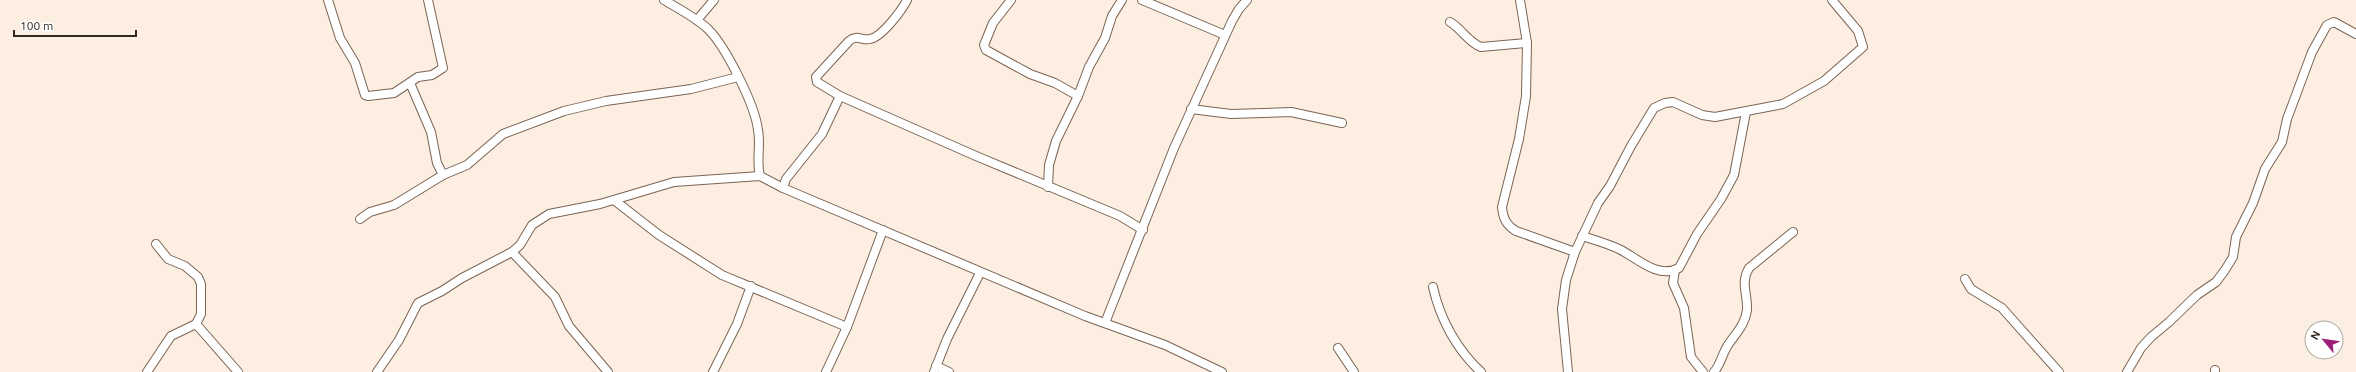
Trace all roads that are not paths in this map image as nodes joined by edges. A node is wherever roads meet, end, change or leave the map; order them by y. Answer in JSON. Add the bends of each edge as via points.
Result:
{"nodes":[{"id":1,"x":328,"y":0,"type":"edge"},
{"id":2,"x":428,"y":0,"type":"edge"},
{"id":3,"x":664,"y":0,"type":"edge"},
{"id":4,"x":714,"y":0,"type":"edge"},
{"id":5,"x":907,"y":0,"type":"edge"},
{"id":6,"x":1011,"y":0,"type":"edge"},
{"id":7,"x":1122,"y":0,"type":"edge"},
{"id":8,"x":1142,"y":0,"type":"edge"},
{"id":9,"x":1247,"y":0,"type":"edge"},
{"id":10,"x":1520,"y":0,"type":"edge"},
{"id":11,"x":1832,"y":0,"type":"edge"},
{"id":12,"x":697,"y":20,"type":"junction"},
{"id":13,"x":1450,"y":22,"type":"dead end"},
{"id":14,"x":2356,"y":34,"type":"edge"},
{"id":15,"x":1225,"y":35,"type":"junction"},
{"id":16,"x":1527,"y":43,"type":"junction"},
{"id":17,"x":738,"y":77,"type":"junction"},
{"id":18,"x":410,"y":83,"type":"junction"},
{"id":19,"x":840,"y":96,"type":"junction"},
{"id":20,"x":1078,"y":96,"type":"junction"},
{"id":21,"x":1191,"y":109,"type":"junction"},
{"id":22,"x":1746,"y":112,"type":"junction"},
{"id":23,"x":1342,"y":123,"type":"dead end"},
{"id":24,"x":443,"y":175,"type":"junction"},
{"id":25,"x":760,"y":176,"type":"junction"},
{"id":26,"x":1048,"y":187,"type":"junction"},
{"id":27,"x":783,"y":188,"type":"junction"},
{"id":28,"x":614,"y":200,"type":"junction"},
{"id":29,"x":360,"y":219,"type":"dead end"},
{"id":30,"x":883,"y":230,"type":"junction"},
{"id":31,"x":1142,"y":230,"type":"junction"},
{"id":32,"x":1793,"y":232,"type":"dead end"},
{"id":33,"x":1582,"y":236,"type":"junction"},
{"id":34,"x":156,"y":244,"type":"dead end"},
{"id":35,"x":512,"y":252,"type":"junction"},
{"id":36,"x":1575,"y":252,"type":"junction"},
{"id":37,"x":1675,"y":270,"type":"junction"},
{"id":38,"x":980,"y":272,"type":"junction"},
{"id":39,"x":1965,"y":279,"type":"dead end"},
{"id":40,"x":751,"y":286,"type":"junction"},
{"id":41,"x":1433,"y":287,"type":"dead end"},
{"id":42,"x":1105,"y":323,"type":"junction"},
{"id":43,"x":196,"y":324,"type":"junction"},
{"id":44,"x":847,"y":327,"type":"junction"},
{"id":45,"x":1338,"y":348,"type":"dead end"},
{"id":46,"x":935,"y":369,"type":"edge"},
{"id":47,"x":147,"y":372,"type":"edge"},
{"id":48,"x":238,"y":372,"type":"edge"},
{"id":49,"x":378,"y":372,"type":"edge"},
{"id":50,"x":608,"y":372,"type":"edge"},
{"id":51,"x":713,"y":372,"type":"edge"},
{"id":52,"x":826,"y":372,"type":"edge"},
{"id":53,"x":949,"y":372,"type":"edge"},
{"id":54,"x":1222,"y":372,"type":"edge"},
{"id":55,"x":1354,"y":372,"type":"edge"},
{"id":56,"x":1481,"y":372,"type":"edge"},
{"id":57,"x":1568,"y":372,"type":"edge"},
{"id":58,"x":1703,"y":372,"type":"edge"},
{"id":59,"x":1714,"y":372,"type":"edge"},
{"id":60,"x":2059,"y":372,"type":"edge"},
{"id":61,"x":2127,"y":372,"type":"edge"}],
"edges":[{"from":1,"to":18,"type":"street","via":[[340,38],[355,63],[365,95],[389,94]]},
{"from":2,"to":18,"type":"street","via":[[442,68],[432,75]]},
{"from":3,"to":12,"type":"street"},
{"from":4,"to":12,"type":"street"},
{"from":5,"to":19,"type":"street","via":[[895,20],[871,39],[852,38],[816,77],[817,82]]},
{"from":6,"to":20,"type":"street","via":[[988,33],[984,45],[986,50]]},
{"from":7,"to":20,"type":"street","via":[[1112,16],[1105,38],[1089,67]]},
{"from":8,"to":15,"type":"street"},
{"from":9,"to":15,"type":"street","via":[[1239,8]]},
{"from":10,"to":16,"type":"street"},
{"from":11,"to":22,"type":"street","via":[[1858,31],[1863,42],[1860,51],[1824,81],[1803,94],[1783,104]]},
{"from":12,"to":17,"type":"street","via":[[722,46]]},
{"from":13,"to":16,"type":"street","via":[[1474,45],[1481,47]]},
{"from":14,"to":61,"type":"street","via":[[2334,22],[2327,25],[2312,52],[2287,119],[2282,142],[2265,169],[2253,203],[2236,236],[2233,257],[2216,282],[2197,295],[2150,337]]},
{"from":15,"to":21,"type":"street"},
{"from":16,"to":36,"type":"street","via":[[1526,96],[1519,139],[1502,207],[1503,216],[1516,231]]},
{"from":17,"to":24,"type":"street","via":[[691,89],[606,101],[564,111],[503,134],[467,165]]},
{"from":17,"to":25,"type":"street","via":[[758,130]]},
{"from":18,"to":24,"type":"street","via":[[431,132],[437,163]]},
{"from":19,"to":26,"type":"street"},
{"from":19,"to":27,"type":"street","via":[[822,134],[786,179]]},
{"from":20,"to":26,"type":"street","via":[[1056,141],[1049,165]]},
{"from":21,"to":23,"type":"street","via":[[1231,114],[1291,112]]},
{"from":21,"to":31,"type":"street"},
{"from":22,"to":33,"type":"street","via":[[1708,117],[1673,102],[1654,108],[1598,203]]},
{"from":22,"to":37,"type":"street","via":[[1734,175],[1697,234],[1682,264]]},
{"from":24,"to":29,"type":"street","via":[[394,205],[370,212]]},
{"from":25,"to":27,"type":"street"},
{"from":25,"to":28,"type":"street","via":[[674,182]]},
{"from":26,"to":31,"type":"street","via":[[1120,216]]},
{"from":27,"to":30,"type":"street"},
{"from":28,"to":35,"type":"street","via":[[549,214],[532,225],[520,245]]},
{"from":28,"to":40,"type":"street","via":[[659,235],[705,265],[722,275]]},
{"from":30,"to":38,"type":"street"},
{"from":30,"to":44,"type":"street"},
{"from":31,"to":42,"type":"street"},
{"from":32,"to":59,"type":"street","via":[[1749,268],[1745,275],[1745,318]]},
{"from":33,"to":36,"type":"street"},
{"from":33,"to":37,"type":"street","via":[[1621,250],[1650,268]]},
{"from":34,"to":43,"type":"street","via":[[168,259],[185,266],[201,284],[201,314]]},
{"from":35,"to":49,"type":"street","via":[[418,304]]},
{"from":35,"to":50,"type":"street","via":[[554,297],[569,326]]},
{"from":36,"to":57,"type":"street","via":[[1566,280],[1562,309]]},
{"from":37,"to":58,"type":"street","via":[[1673,283],[1684,308],[1691,357]]},
{"from":38,"to":42,"type":"street"},
{"from":38,"to":46,"type":"street","via":[[947,338]]},
{"from":39,"to":60,"type":"street","via":[[1967,286],[2002,308]]},
{"from":40,"to":44,"type":"street"},
{"from":40,"to":51,"type":"street","via":[[737,324]]},
{"from":41,"to":56,"type":"street","via":[[1442,318],[1465,355]]},
{"from":42,"to":54,"type":"street","via":[[1165,344]]},
{"from":43,"to":47,"type":"street","via":[[171,336]]},
{"from":43,"to":48,"type":"street"},
{"from":44,"to":52,"type":"street"},
{"from":45,"to":55,"type":"street"},
{"from":46,"to":53,"type":"street"}]}
